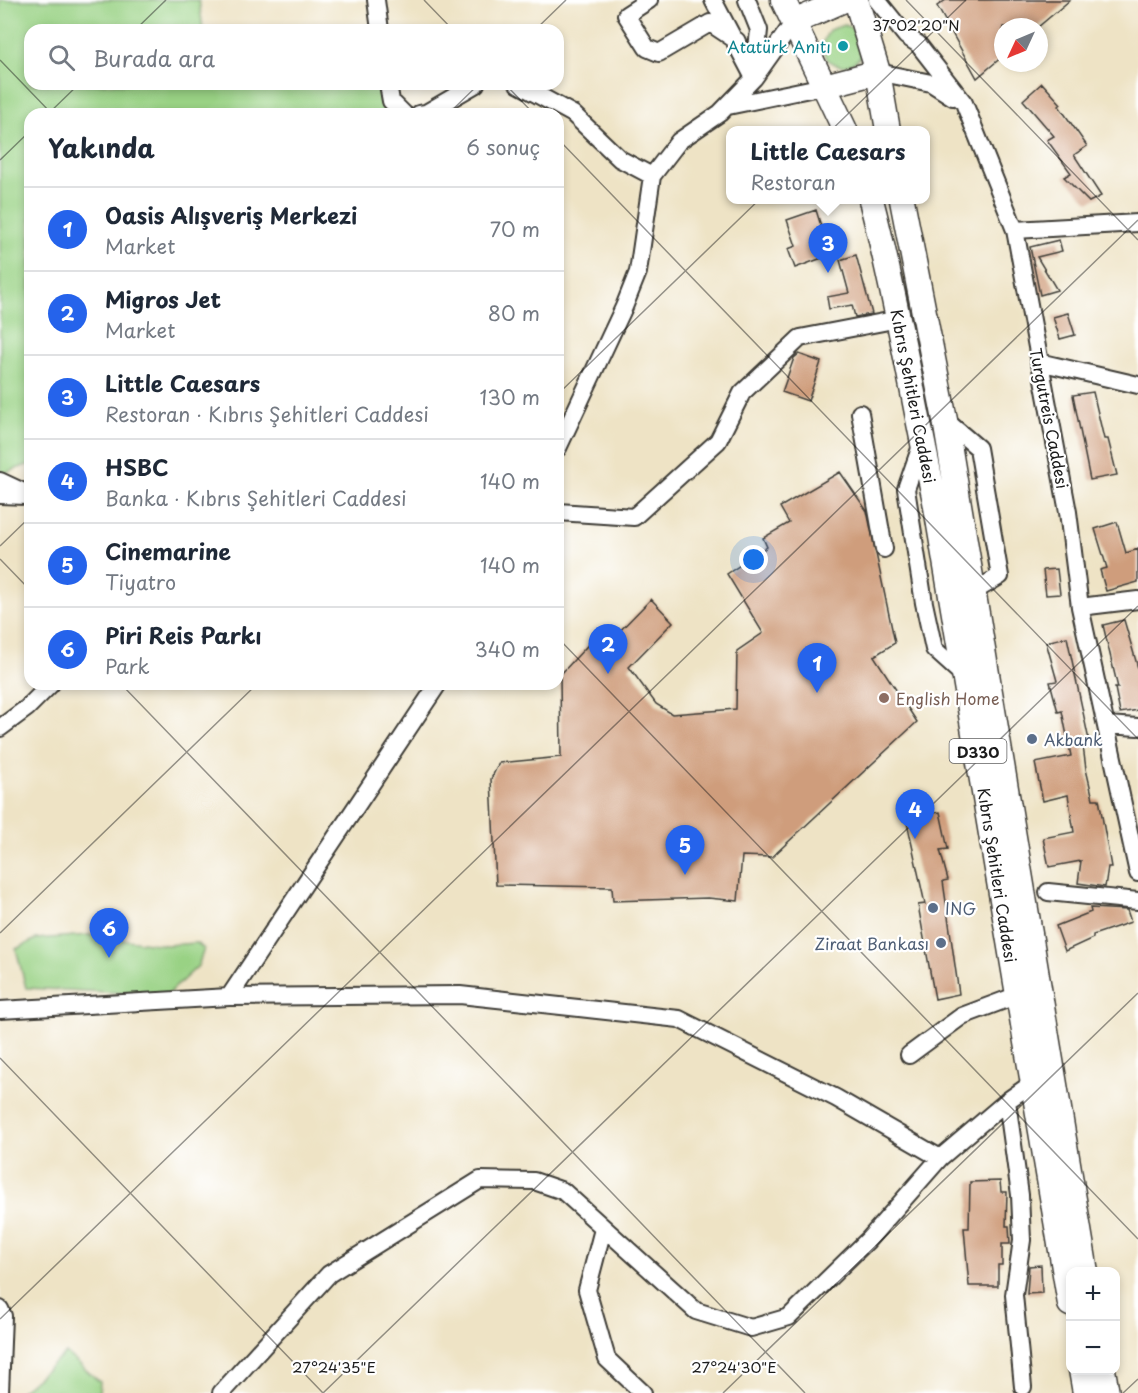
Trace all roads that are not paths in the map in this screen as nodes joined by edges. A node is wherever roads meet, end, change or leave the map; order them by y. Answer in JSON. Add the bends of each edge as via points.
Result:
{"nodes":[{"id":1,"x":376,"y":0,"type":"edge"},
{"id":2,"x":649,"y":0,"type":"edge"},
{"id":3,"x":713,"y":0,"type":"edge"},
{"id":4,"x":747,"y":0,"type":"edge"},
{"id":5,"x":783,"y":0,"type":"edge"},
{"id":6,"x":844,"y":0,"type":"edge"},
{"id":7,"x":856,"y":0,"type":"edge"},
{"id":8,"x":877,"y":0,"type":"edge"},
{"id":9,"x":794,"y":22,"type":"junction"},
{"id":10,"x":379,"y":24,"type":"edge"},
{"id":11,"x":737,"y":41,"type":"junction"},
{"id":12,"x":878,"y":72,"type":"junction"},
{"id":13,"x":754,"y":78,"type":"junction"},
{"id":14,"x":824,"y":86,"type":"junction"},
{"id":15,"x":389,"y":90,"type":"edge"},
{"id":16,"x":466,"y":90,"type":"edge"},
{"id":17,"x":529,"y":90,"type":"edge"},
{"id":18,"x":964,"y":103,"type":"junction"},
{"id":19,"x":728,"y":106,"type":"junction"},
{"id":20,"x":398,"y":108,"type":"edge"},
{"id":21,"x":435,"y":108,"type":"edge"},
{"id":22,"x":562,"y":108,"type":"edge"},
{"id":23,"x":564,"y":109,"type":"edge"},
{"id":24,"x":843,"y":126,"type":"edge"},
{"id":25,"x":887,"y":126,"type":"edge"},
{"id":26,"x":652,"y":176,"type":"junction"},
{"id":27,"x":873,"y":204,"type":"edge"},
{"id":28,"x":903,"y":204,"type":"edge"},
{"id":29,"x":1138,"y":223,"type":"edge"},
{"id":30,"x":1015,"y":230,"type":"junction"},
{"id":31,"x":899,"y":319,"type":"junction"},
{"id":32,"x":1039,"y":362,"type":"junction"},
{"id":33,"x":1138,"y":385,"type":"edge"},
{"id":34,"x":860,"y":413,"type":"dead end"},
{"id":35,"x":564,"y":435,"type":"edge"},
{"id":36,"x":0,"y":481,"type":"edge"},
{"id":37,"x":24,"y":492,"type":"edge"},
{"id":38,"x":0,"y":495,"type":"edge"},
{"id":39,"x":24,"y":495,"type":"edge"},
{"id":40,"x":564,"y":512,"type":"edge"},
{"id":41,"x":884,"y":549,"type":"dead end"},
{"id":42,"x":1138,"y":600,"type":"edge"},
{"id":43,"x":1080,"y":607,"type":"junction"},
{"id":44,"x":45,"y":690,"type":"edge"},
{"id":45,"x":434,"y":690,"type":"edge"},
{"id":46,"x":1106,"y":725,"type":"junction"},
{"id":47,"x":1138,"y":727,"type":"edge"},
{"id":48,"x":0,"y":728,"type":"edge"},
{"id":49,"x":1138,"y":873,"type":"edge"},
{"id":50,"x":1048,"y":892,"type":"dead end"},
{"id":51,"x":1138,"y":901,"type":"edge"},
{"id":52,"x":1018,"y":995,"type":"junction"},
{"id":53,"x":229,"y":997,"type":"junction"},
{"id":54,"x":0,"y":1010,"type":"edge"},
{"id":55,"x":909,"y":1055,"type":"dead end"},
{"id":56,"x":1034,"y":1082,"type":"junction"},
{"id":57,"x":1007,"y":1101,"type":"junction"},
{"id":58,"x":939,"y":1158,"type":"junction"},
{"id":59,"x":603,"y":1229,"type":"junction"},
{"id":60,"x":1085,"y":1267,"type":"edge"},
{"id":61,"x":1066,"y":1274,"type":"edge"},
{"id":62,"x":0,"y":1309,"type":"edge"},
{"id":63,"x":1083,"y":1375,"type":"edge"},
{"id":64,"x":1104,"y":1375,"type":"edge"},
{"id":65,"x":1023,"y":1387,"type":"dead end"},
{"id":66,"x":0,"y":1393,"type":"edge"},
{"id":67,"x":221,"y":1393,"type":"edge"},
{"id":68,"x":643,"y":1393,"type":"edge"},
{"id":69,"x":1085,"y":1393,"type":"edge"},
{"id":70,"x":1107,"y":1393,"type":"edge"}],
"edges":[{"from":1,"to":10,"type":"street"},
{"from":2,"to":11,"type":"street","via":[[626,15],[648,48],[659,53],[710,23]]},
{"from":3,"to":11,"type":"street"},
{"from":4,"to":13,"type":"street","via":[[759,30]]},
{"from":5,"to":9,"type":"highway"},
{"from":6,"to":9,"type":"highway"},
{"from":7,"to":12,"type":"highway"},
{"from":8,"to":18,"type":"street","name":"Turgutreis Caddesi"},
{"from":9,"to":13,"type":"street"},
{"from":9,"to":14,"type":"highway"},
{"from":11,"to":13,"type":"street"},
{"from":12,"to":14,"type":"highway"},
{"from":12,"to":18,"type":"street","via":[[931,83]]},
{"from":12,"to":25,"type":"highway"},
{"from":13,"to":19,"type":"street"},
{"from":14,"to":19,"type":"street"},
{"from":14,"to":24,"type":"highway"},
{"from":15,"to":20,"type":"street","via":[[391,101]]},
{"from":16,"to":21,"type":"street"},
{"from":17,"to":22,"type":"street"},
{"from":18,"to":30,"type":"street","name":"Turgutreis Caddesi"},
{"from":19,"to":26,"type":"street","via":[[679,141]]},
{"from":23,"to":26,"type":"street","via":[[620,159]]},
{"from":26,"to":35,"type":"street","via":[[638,272]]},
{"from":27,"to":31,"type":"highway","name":"Kıbrıs Şehitleri Caddesi","number":"D330"},
{"from":28,"to":60,"type":"highway","name":"Kıbrıs Şehitleri Caddesi","number":"D330","via":[[945,420]]},
{"from":29,"to":30,"type":"street"},
{"from":30,"to":32,"type":"street","name":"Turgutreis Caddesi"},
{"from":31,"to":40,"type":"street","via":[[800,338],[742,393],[718,441],[634,517]]},
{"from":31,"to":52,"type":"highway","name":"Kıbrıs Şehitleri Caddesi","number":"D330","via":[[935,501]]},
{"from":32,"to":33,"type":"street"},
{"from":32,"to":43,"type":"street","name":"Turgutreis Caddesi","via":[[1068,512]]},
{"from":34,"to":41,"type":"street"},
{"from":36,"to":37,"type":"street"},
{"from":38,"to":39,"type":"street"},
{"from":42,"to":43,"type":"street"},
{"from":43,"to":46,"type":"street","name":"Turgutreis Caddesi"},
{"from":44,"to":48,"type":"street"},
{"from":45,"to":53,"type":"street"},
{"from":46,"to":47,"type":"street"},
{"from":46,"to":49,"type":"street","name":"Turgutreis Caddesi"},
{"from":50,"to":51,"type":"street"},
{"from":52,"to":55,"type":"street","via":[[962,1016]]},
{"from":52,"to":56,"type":"highway","name":"Kıbrıs Şehitleri Caddesi","number":"D330"},
{"from":53,"to":54,"type":"street"},
{"from":53,"to":58,"type":"street","via":[[460,995],[680,1018],[836,1098]]},
{"from":56,"to":57,"type":"street"},
{"from":56,"to":61,"type":"highway","name":"Kıbrıs Şehitleri Caddesi","number":"D330"},
{"from":57,"to":58,"type":"street"},
{"from":57,"to":65,"type":"street","via":[[1020,1195],[1022,1240],[1014,1295]]},
{"from":58,"to":59,"type":"street","via":[[868,1240],[789,1317],[751,1328],[696,1311]]},
{"from":59,"to":67,"type":"street","via":[[563,1191],[534,1181],[480,1180],[329,1274]]},
{"from":59,"to":68,"type":"street","via":[[587,1290],[607,1359]]},
{"from":62,"to":66,"type":"street"},
{"from":63,"to":69,"type":"highway"},
{"from":64,"to":70,"type":"highway"}]}
